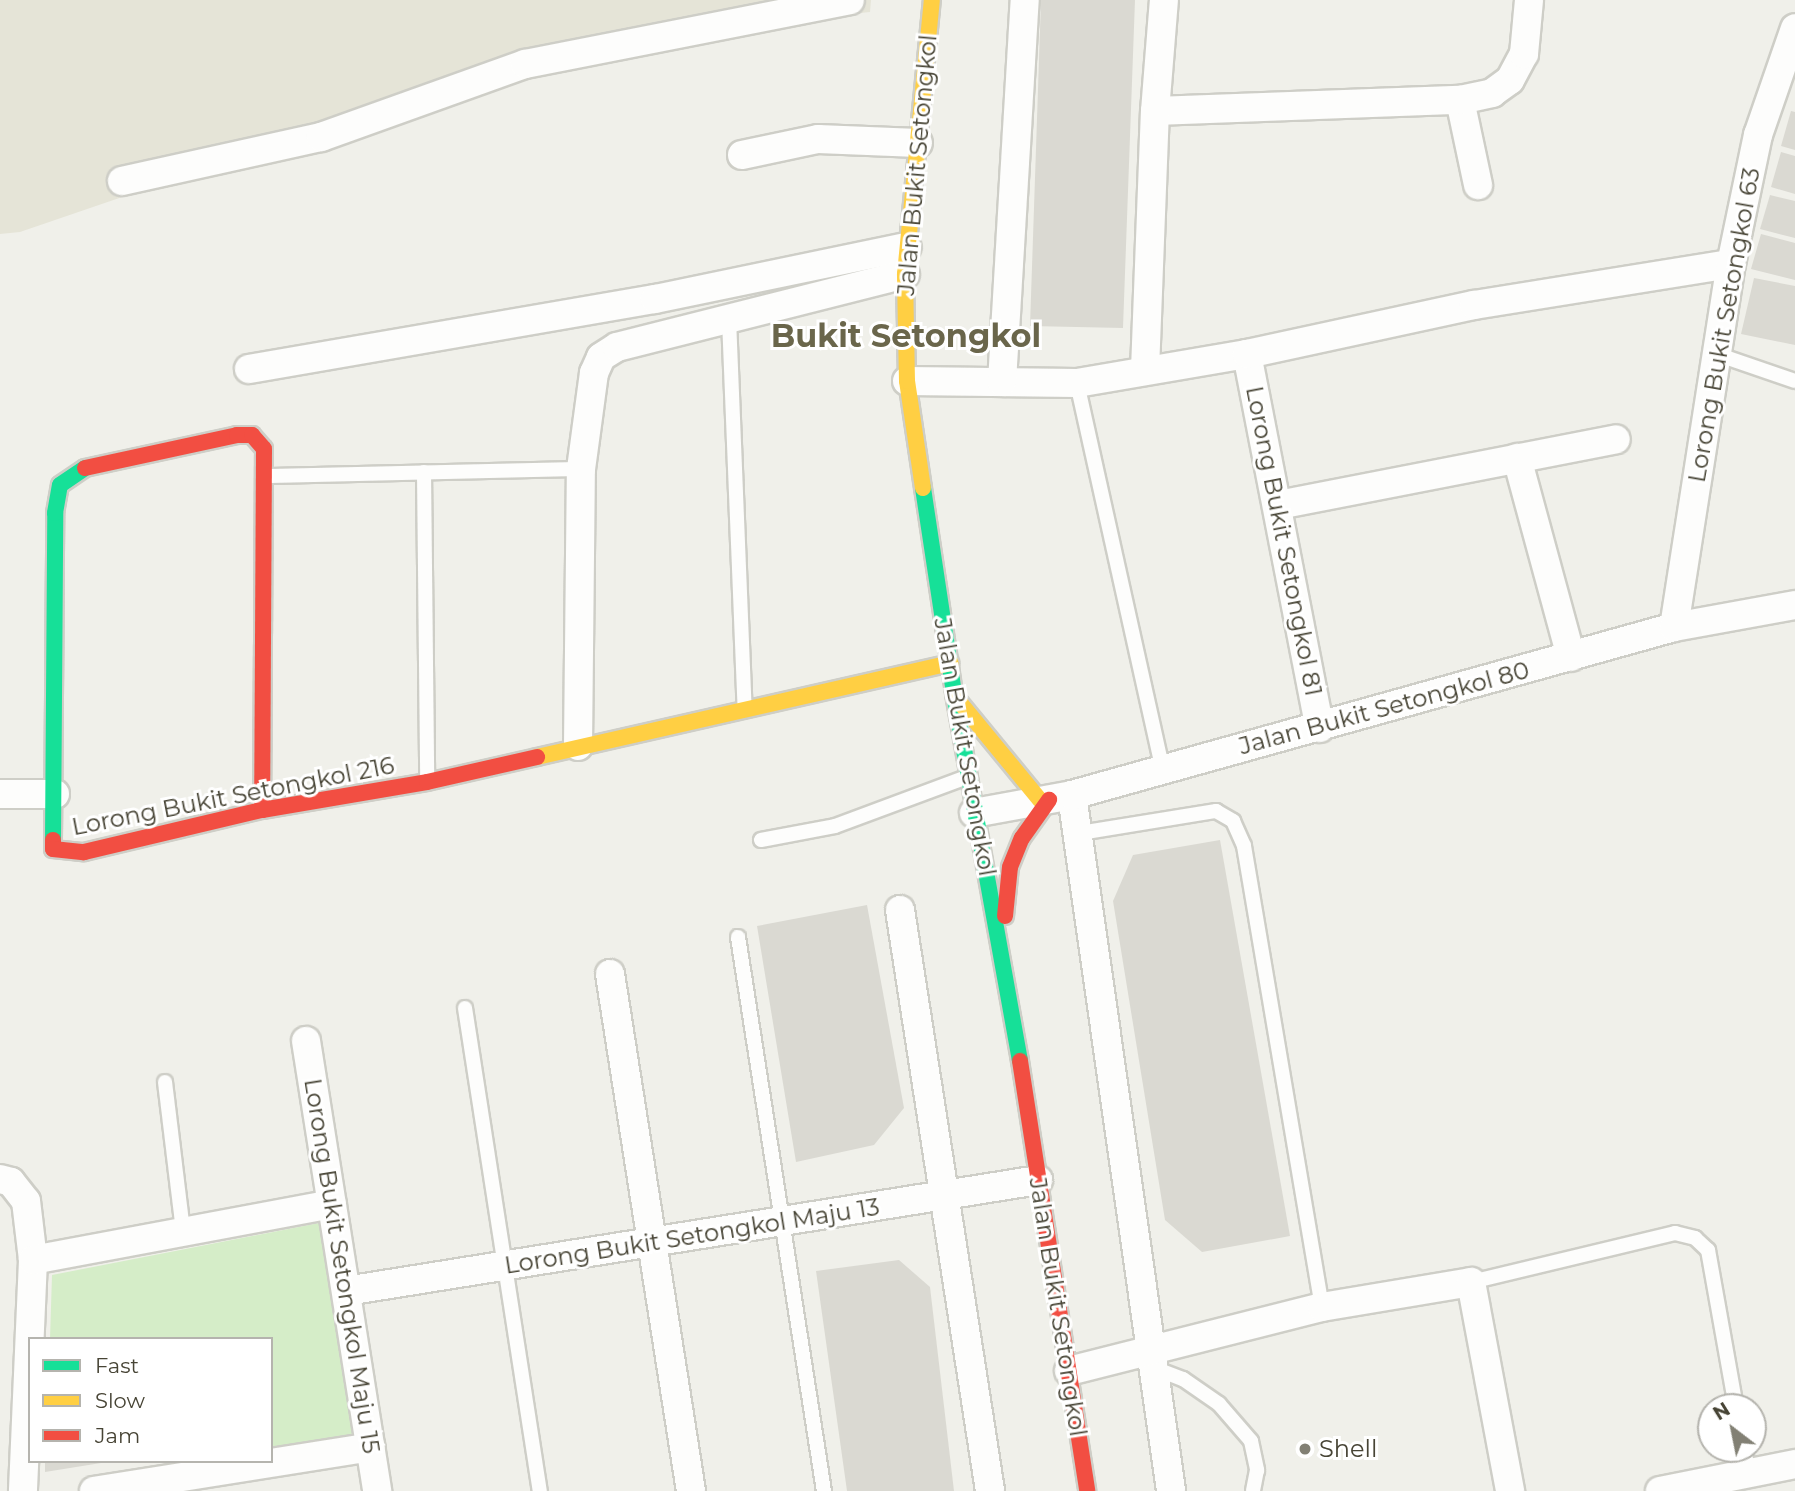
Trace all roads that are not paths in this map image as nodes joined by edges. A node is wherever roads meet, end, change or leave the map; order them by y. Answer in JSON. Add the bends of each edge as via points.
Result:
{"nodes":[{"id":1,"x":850,"y":0,"type":"edge"},
{"id":2,"x":932,"y":0,"type":"edge"},
{"id":3,"x":1024,"y":0,"type":"edge"},
{"id":4,"x":1164,"y":0,"type":"edge"},
{"id":5,"x":1529,"y":0,"type":"edge"},
{"id":6,"x":1795,"y":29,"type":"edge"},
{"id":7,"x":1791,"y":56,"type":"edge"},
{"id":8,"x":1460,"y":100,"type":"junction"},
{"id":9,"x":1154,"y":111,"type":"junction"},
{"id":10,"x":918,"y":143,"type":"junction"},
{"id":11,"x":742,"y":155,"type":"dead end"},
{"id":12,"x":122,"y":181,"type":"dead end"},
{"id":13,"x":1478,"y":185,"type":"dead end"},
{"id":14,"x":906,"y":260,"type":"junction"},
{"id":15,"x":1731,"y":264,"type":"junction"},
{"id":16,"x":729,"y":319,"type":"junction"},
{"id":17,"x":1247,"y":354,"type":"junction"},
{"id":18,"x":1716,"y":354,"type":"junction"},
{"id":19,"x":249,"y":369,"type":"dead end"},
{"id":20,"x":1145,"y":370,"type":"junction"},
{"id":21,"x":906,"y":381,"type":"junction"},
{"id":22,"x":1795,"y":381,"type":"edge"},
{"id":23,"x":1002,"y":382,"type":"junction"},
{"id":24,"x":1077,"y":383,"type":"junction"},
{"id":25,"x":1616,"y":439,"type":"dead end"},
{"id":26,"x":1517,"y":458,"type":"junction"},
{"id":27,"x":581,"y":469,"type":"junction"},
{"id":28,"x":424,"y":472,"type":"junction"},
{"id":29,"x":266,"y":476,"type":"junction"},
{"id":30,"x":1278,"y":505,"type":"junction"},
{"id":31,"x":1795,"y":605,"type":"edge"},
{"id":32,"x":1674,"y":627,"type":"junction"},
{"id":33,"x":1571,"y":657,"type":"junction"},
{"id":34,"x":950,"y":663,"type":"junction"},
{"id":35,"x":954,"y":694,"type":"junction"},
{"id":36,"x":746,"y":710,"type":"junction"},
{"id":37,"x":1320,"y":728,"type":"junction"},
{"id":38,"x":578,"y":746,"type":"junction"},
{"id":39,"x":1162,"y":767,"type":"junction"},
{"id":40,"x":968,"y":777,"type":"junction"},
{"id":41,"x":427,"y":782,"type":"junction"},
{"id":42,"x":0,"y":793,"type":"edge"},
{"id":43,"x":55,"y":794,"type":"junction"},
{"id":44,"x":1053,"y":798,"type":"junction"},
{"id":45,"x":262,"y":810,"type":"junction"},
{"id":46,"x":974,"y":813,"type":"junction"},
{"id":47,"x":1080,"y":833,"type":"junction"},
{"id":48,"x":761,"y":840,"type":"dead end"},
{"id":49,"x":900,"y":909,"type":"dead end"},
{"id":50,"x":738,"y":937,"type":"dead end"},
{"id":51,"x":1002,"y":948,"type":"junction"},
{"id":52,"x":610,"y":974,"type":"dead end"},
{"id":53,"x":465,"y":1008,"type":"dead end"},
{"id":54,"x":306,"y":1041,"type":"dead end"},
{"id":55,"x":165,"y":1082,"type":"dead end"},
{"id":56,"x":1038,"y":1180,"type":"junction"},
{"id":57,"x":6,"y":1181,"type":"edge"},
{"id":58,"x":944,"y":1195,"type":"junction"},
{"id":59,"x":332,"y":1204,"type":"junction"},
{"id":60,"x":782,"y":1221,"type":"junction"},
{"id":61,"x":183,"y":1231,"type":"junction"},
{"id":62,"x":652,"y":1242,"type":"junction"},
{"id":63,"x":33,"y":1260,"type":"junction"},
{"id":64,"x":505,"y":1266,"type":"junction"},
{"id":65,"x":1471,"y":1282,"type":"junction"},
{"id":66,"x":346,"y":1291,"type":"junction"},
{"id":67,"x":1322,"y":1307,"type":"junction"},
{"id":68,"x":1152,"y":1359,"type":"junction"},
{"id":69,"x":1069,"y":1371,"type":"junction"},
{"id":70,"x":1734,"y":1393,"type":"edge"},
{"id":71,"x":370,"y":1447,"type":"junction"},
{"id":72,"x":12,"y":1458,"type":"edge"},
{"id":73,"x":273,"y":1462,"type":"edge"},
{"id":74,"x":270,"y":1463,"type":"edge"},
{"id":75,"x":1743,"y":1463,"type":"edge"},
{"id":76,"x":1767,"y":1463,"type":"edge"},
{"id":77,"x":1795,"y":1464,"type":"edge"},
{"id":78,"x":23,"y":1491,"type":"edge"},
{"id":79,"x":94,"y":1491,"type":"edge"},
{"id":80,"x":377,"y":1491,"type":"edge"},
{"id":81,"x":540,"y":1491,"type":"edge"},
{"id":82,"x":691,"y":1491,"type":"edge"},
{"id":83,"x":824,"y":1491,"type":"edge"},
{"id":84,"x":990,"y":1491,"type":"edge"},
{"id":85,"x":1087,"y":1491,"type":"edge"},
{"id":86,"x":1171,"y":1491,"type":"edge"},
{"id":87,"x":1253,"y":1491,"type":"edge"},
{"id":88,"x":1510,"y":1491,"type":"edge"},
{"id":89,"x":1660,"y":1491,"type":"edge"}],
"edges":[{"from":1,"to":12,"type":"street","via":[[525,64],[321,136]]},
{"from":2,"to":10,"type":"street","name":"Jalan Bukit Setongkol"},
{"from":3,"to":23,"type":"street"},
{"from":4,"to":9,"type":"street"},
{"from":5,"to":8,"type":"street","via":[[1524,54],[1510,80],[1492,93]]},
{"from":6,"to":7,"type":"street","name":"Lorong Bukit Setongkol 63"},
{"from":7,"to":15,"type":"street","name":"Lorong Bukit Setongkol 63","via":[[1758,135]]},
{"from":8,"to":9,"type":"street"},
{"from":8,"to":13,"type":"street"},
{"from":9,"to":20,"type":"street"},
{"from":10,"to":11,"type":"street","via":[[818,139]]},
{"from":10,"to":14,"type":"street","name":"Jalan Bukit Setongkol"},
{"from":14,"to":16,"type":"street"},
{"from":14,"to":19,"type":"street"},
{"from":14,"to":21,"type":"street","name":"Jalan Bukit Setongkol"},
{"from":15,"to":17,"type":"street","via":[[1474,305]]},
{"from":15,"to":18,"type":"street","name":"Lorong Bukit Setongkol 63"},
{"from":16,"to":27,"type":"street","via":[[617,346],[601,357],[594,373]]},
{"from":16,"to":36,"type":"lane"},
{"from":17,"to":20,"type":"street"},
{"from":17,"to":30,"type":"street","name":"Lorong Bukit Setongkol 81"},
{"from":18,"to":22,"type":"lane"},
{"from":18,"to":32,"type":"street","name":"Lorong Bukit Setongkol 63"},
{"from":20,"to":24,"type":"street"},
{"from":21,"to":23,"type":"street"},
{"from":21,"to":34,"type":"street","name":"Jalan Bukit Setongkol"},
{"from":23,"to":24,"type":"street"},
{"from":24,"to":39,"type":"lane"},
{"from":25,"to":26,"type":"street"},
{"from":26,"to":30,"type":"street"},
{"from":26,"to":33,"type":"street"},
{"from":27,"to":28,"type":"lane"},
{"from":27,"to":38,"type":"street"},
{"from":28,"to":29,"type":"lane"},
{"from":28,"to":41,"type":"lane"},
{"from":29,"to":43,"type":"street","name":"Lorong Bukit Setongkol 216","via":[[264,449],[252,435],[237,435],[81,469],[60,485],[55,513]]},
{"from":29,"to":45,"type":"street"},
{"from":30,"to":37,"type":"street","name":"Lorong Bukit Setongkol 81"},
{"from":31,"to":32,"type":"street","name":"Jalan Bukit Setongkol 80"},
{"from":32,"to":33,"type":"street","name":"Jalan Bukit Setongkol 80"},
{"from":33,"to":37,"type":"street","name":"Jalan Bukit Setongkol 80"},
{"from":34,"to":35,"type":"street","name":"Jalan Bukit Setongkol"},
{"from":34,"to":36,"type":"street","name":"Lorong Bukit Setongkol 216"},
{"from":35,"to":40,"type":"street","name":"Jalan Bukit Setongkol"},
{"from":35,"to":44,"type":"street"},
{"from":36,"to":38,"type":"street","name":"Lorong Bukit Setongkol 216"},
{"from":37,"to":39,"type":"street","name":"Jalan Bukit Setongkol 80"},
{"from":38,"to":41,"type":"street","name":"Lorong Bukit Setongkol 216"},
{"from":39,"to":44,"type":"street","name":"Jalan Bukit Setongkol 80"},
{"from":40,"to":46,"type":"street","name":"Jalan Bukit Setongkol"},
{"from":40,"to":48,"type":"lane","via":[[835,826]]},
{"from":41,"to":45,"type":"street","name":"Lorong Bukit Setongkol 216"},
{"from":42,"to":43,"type":"street"},
{"from":43,"to":45,"type":"street","name":"Lorong Bukit Setongkol 216","via":[[53,849],[75,852]]},
{"from":44,"to":46,"type":"street","name":"Jalan Bukit Setongkol 80"},
{"from":44,"to":47,"type":"street"},
{"from":44,"to":51,"type":"street","via":[[1022,838],[1010,867]]},
{"from":46,"to":51,"type":"street","name":"Jalan Bukit Setongkol"},
{"from":47,"to":67,"type":"lane","via":[[1216,811],[1233,821],[1244,846]]},
{"from":47,"to":68,"type":"street"},
{"from":49,"to":58,"type":"street"},
{"from":50,"to":60,"type":"lane"},
{"from":51,"to":56,"type":"street","name":"Jalan Bukit Setongkol"},
{"from":52,"to":62,"type":"street"},
{"from":53,"to":64,"type":"lane"},
{"from":54,"to":59,"type":"street","name":"Lorong Bukit Setongkol Maju 15"},
{"from":55,"to":61,"type":"lane"},
{"from":56,"to":58,"type":"street","name":"Lorong Bukit Setongkol Maju 13"},
{"from":56,"to":69,"type":"street","name":"Jalan Bukit Setongkol"},
{"from":57,"to":63,"type":"street","via":[[26,1201]]},
{"from":58,"to":60,"type":"street","name":"Lorong Bukit Setongkol Maju 13"},
{"from":58,"to":84,"type":"street"},
{"from":59,"to":61,"type":"street"},
{"from":59,"to":66,"type":"street","name":"Lorong Bukit Setongkol Maju 15"},
{"from":60,"to":62,"type":"street","name":"Lorong Bukit Setongkol Maju 13"},
{"from":60,"to":83,"type":"lane"},
{"from":61,"to":63,"type":"street"},
{"from":62,"to":64,"type":"street","name":"Lorong Bukit Setongkol Maju 13"},
{"from":62,"to":82,"type":"street"},
{"from":63,"to":72,"type":"street"},
{"from":64,"to":66,"type":"street","name":"Lorong Bukit Setongkol Maju 13"},
{"from":64,"to":81,"type":"lane"},
{"from":65,"to":67,"type":"street"},
{"from":65,"to":70,"type":"lane","via":[[1675,1233],[1695,1238],[1708,1250]]},
{"from":65,"to":88,"type":"street"},
{"from":66,"to":71,"type":"street","name":"Lorong Bukit Setongkol Maju 15"},
{"from":67,"to":68,"type":"street"},
{"from":68,"to":69,"type":"street"},
{"from":68,"to":86,"type":"street"},
{"from":68,"to":87,"type":"lane","via":[[1219,1404],[1251,1441],[1256,1470]]},
{"from":69,"to":85,"type":"street","name":"Jalan Bukit Setongkol"},
{"from":71,"to":73,"type":"street"},
{"from":71,"to":80,"type":"street","name":"Lorong Bukit Setongkol Maju 15"},
{"from":72,"to":78,"type":"street"},
{"from":74,"to":79,"type":"street"},
{"from":75,"to":89,"type":"street"},
{"from":76,"to":77,"type":"street"}]}
